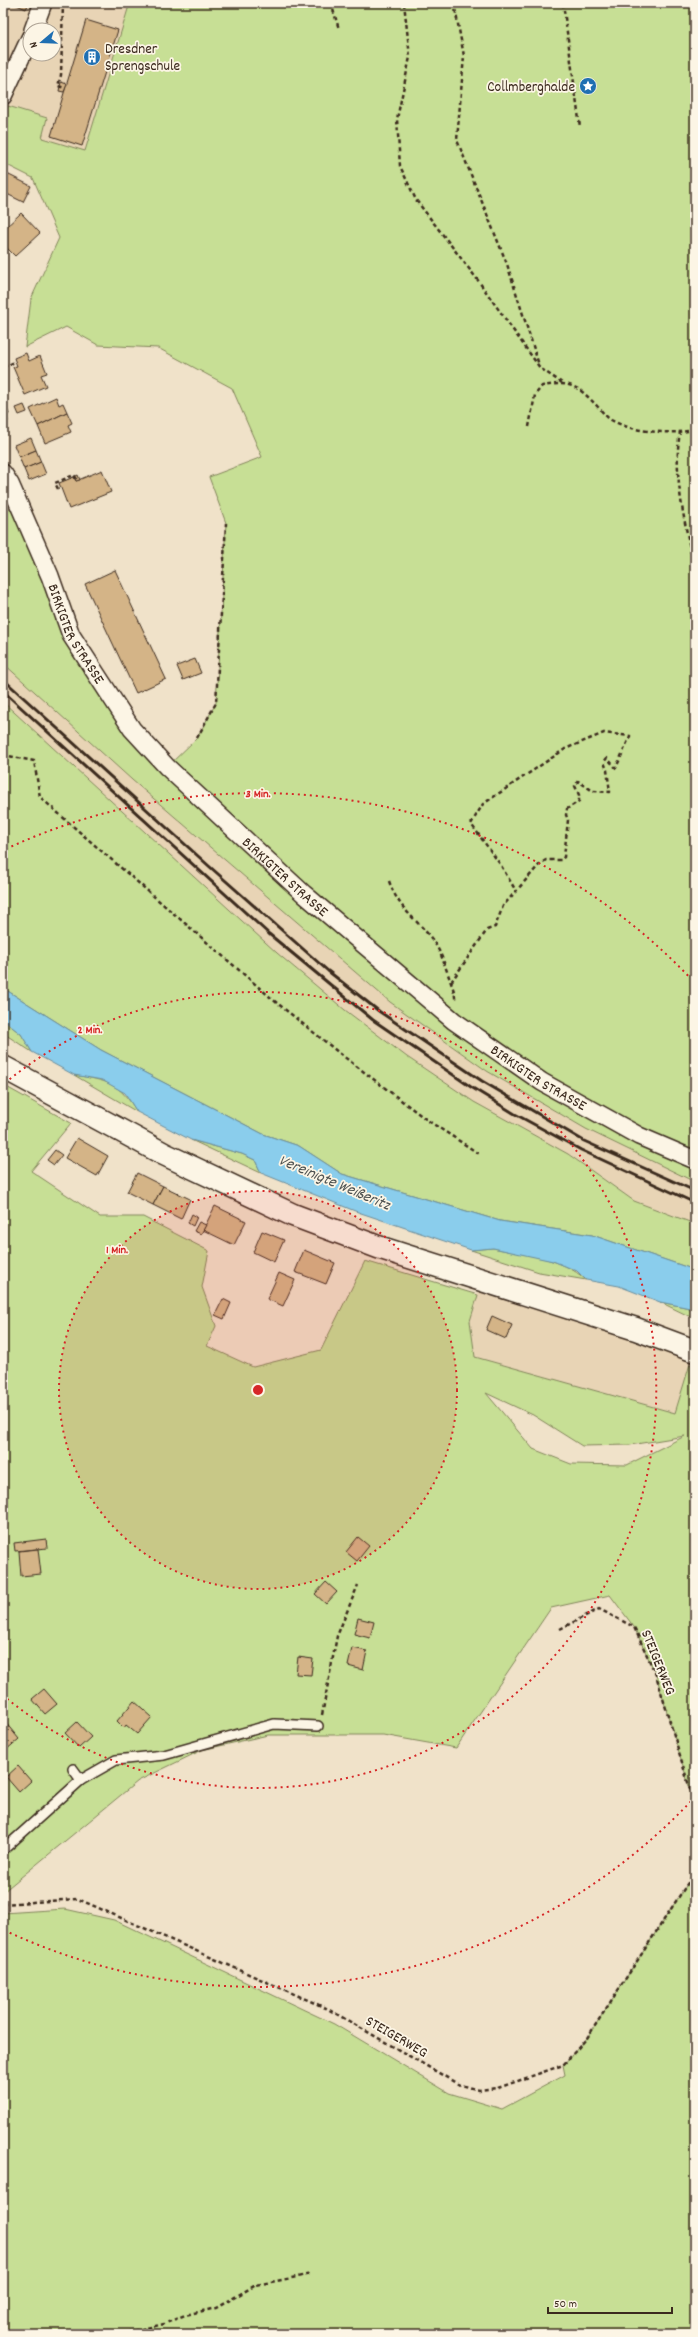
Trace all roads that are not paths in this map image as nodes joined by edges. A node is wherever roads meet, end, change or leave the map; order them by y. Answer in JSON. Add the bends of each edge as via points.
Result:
{"nodes":[{"id":1,"x":43,"y":3,"type":"edge"},
{"id":2,"x":36,"y":22,"type":"edge"},
{"id":3,"x":22,"y":55,"type":"edge"},
{"id":4,"x":3,"y":96,"type":"edge"},
{"id":5,"x":3,"y":473,"type":"edge"},
{"id":6,"x":3,"y":1067,"type":"edge"},
{"id":7,"x":695,"y":1160,"type":"edge"},
{"id":8,"x":695,"y":1351,"type":"edge"},
{"id":9,"x":318,"y":1726,"type":"road end"},
{"id":10,"x":73,"y":1769,"type":"dead end"},
{"id":11,"x":81,"y":1780,"type":"junction"},
{"id":12,"x":3,"y":1850,"type":"edge"}],
"edges":[{"from":1,"to":2,"type":"street"},
{"from":3,"to":4,"type":"street"},
{"from":5,"to":7,"type":"street","name":"BIRKIGTER STRASSE","via":[[46,569],[71,635],[132,729],[166,767],[304,894],[454,1021],[542,1082],[639,1136]]},
{"from":6,"to":8,"type":"main road","via":[[164,1154],[293,1215],[378,1247],[636,1329]]},
{"from":9,"to":11,"type":"lane","via":[[274,1724],[164,1755],[116,1760]]},
{"from":10,"to":11,"type":"lane"},
{"from":11,"to":12,"type":"lane"}]}
